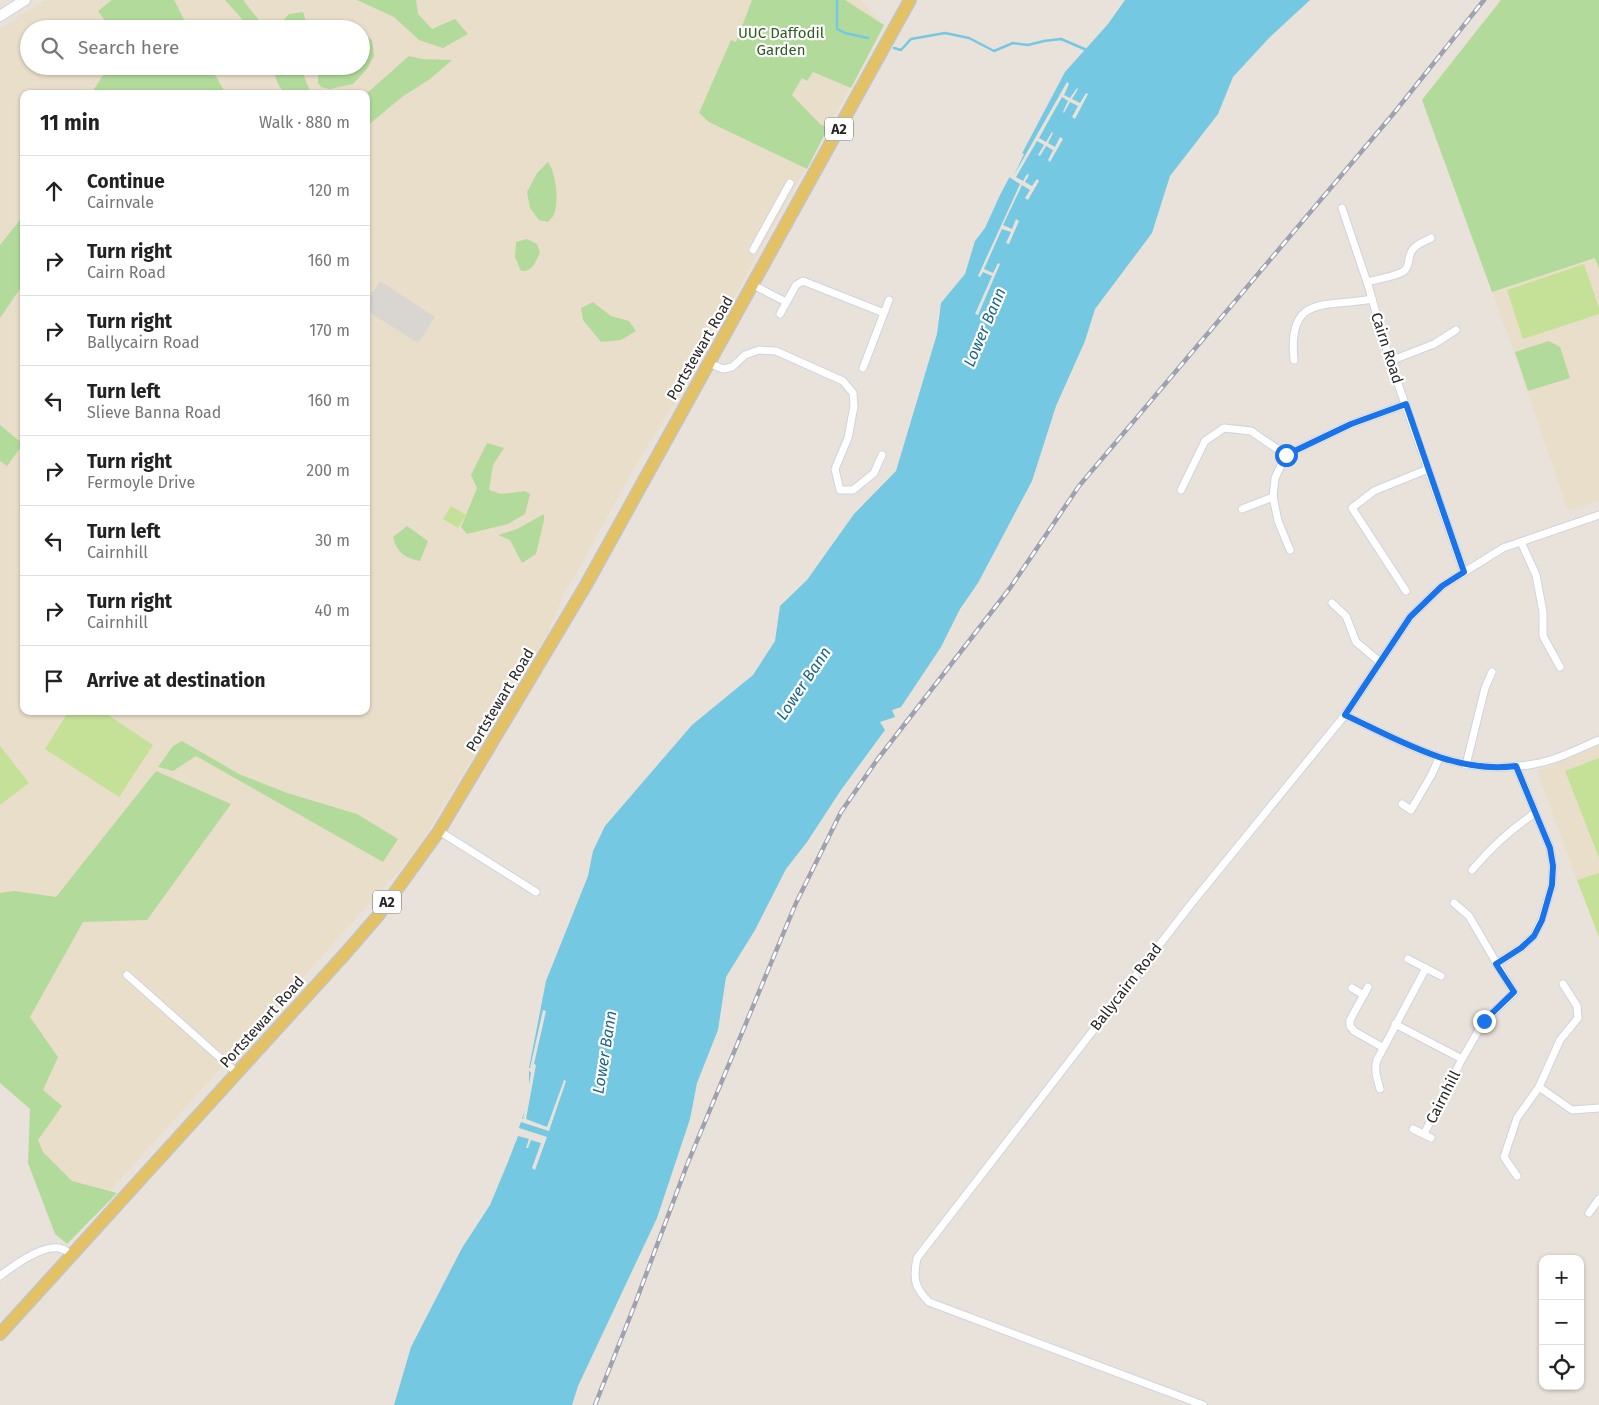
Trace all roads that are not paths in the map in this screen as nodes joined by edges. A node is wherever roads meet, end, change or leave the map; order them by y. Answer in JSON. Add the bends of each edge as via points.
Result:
{"nodes":[{"id":1,"x":25,"y":0,"type":"edge"},
{"id":2,"x":910,"y":0,"type":"edge"},
{"id":3,"x":0,"y":16,"type":"edge"},
{"id":4,"x":790,"y":183,"type":"dead end"},
{"id":5,"x":1342,"y":208,"type":"dead end"},
{"id":6,"x":1431,"y":238,"type":"dead end"},
{"id":7,"x":753,"y":250,"type":"dead end"},
{"id":8,"x":1367,"y":282,"type":"junction"},
{"id":9,"x":753,"y":285,"type":"junction"},
{"id":10,"x":1372,"y":298,"type":"junction"},
{"id":11,"x":889,"y":300,"type":"dead end"},
{"id":12,"x":786,"y":302,"type":"junction"},
{"id":13,"x":884,"y":313,"type":"junction"},
{"id":14,"x":780,"y":314,"type":"dead end"},
{"id":15,"x":1456,"y":330,"type":"dead end"},
{"id":16,"x":1294,"y":360,"type":"dead end"},
{"id":17,"x":1390,"y":360,"type":"junction"},
{"id":18,"x":709,"y":363,"type":"junction"},
{"id":19,"x":863,"y":368,"type":"dead end"},
{"id":20,"x":1406,"y":404,"type":"junction"},
{"id":21,"x":882,"y":455,"type":"dead end"},
{"id":22,"x":1286,"y":455,"type":"junction"},
{"id":23,"x":1428,"y":470,"type":"junction"},
{"id":24,"x":1181,"y":490,"type":"dead end"},
{"id":25,"x":1273,"y":497,"type":"junction"},
{"id":26,"x":1242,"y":510,"type":"dead end"},
{"id":27,"x":1599,"y":515,"type":"edge"},
{"id":28,"x":1521,"y":542,"type":"junction"},
{"id":29,"x":1290,"y":550,"type":"dead end"},
{"id":30,"x":1464,"y":572,"type":"junction"},
{"id":31,"x":1406,"y":592,"type":"dead end"},
{"id":32,"x":1332,"y":603,"type":"dead end"},
{"id":33,"x":1380,"y":662,"type":"junction"},
{"id":34,"x":1560,"y":667,"type":"dead end"},
{"id":35,"x":1492,"y":672,"type":"dead end"},
{"id":36,"x":1345,"y":715,"type":"junction"},
{"id":37,"x":1599,"y":740,"type":"edge"},
{"id":38,"x":1439,"y":758,"type":"junction"},
{"id":39,"x":1466,"y":765,"type":"junction"},
{"id":40,"x":1516,"y":766,"type":"junction"},
{"id":41,"x":1402,"y":804,"type":"dead end"},
{"id":42,"x":1535,"y":813,"type":"junction"},
{"id":43,"x":439,"y":831,"type":"junction"},
{"id":44,"x":1472,"y":870,"type":"dead end"},
{"id":45,"x":536,"y":892,"type":"dead end"},
{"id":46,"x":1454,"y":903,"type":"dead end"},
{"id":47,"x":1408,"y":959,"type":"dead end"},
{"id":48,"x":1496,"y":964,"type":"junction"},
{"id":49,"x":1426,"y":968,"type":"junction"},
{"id":50,"x":127,"y":976,"type":"dead end"},
{"id":51,"x":1440,"y":976,"type":"dead end"},
{"id":52,"x":1563,"y":984,"type":"dead end"},
{"id":53,"x":1352,"y":988,"type":"dead end"},
{"id":54,"x":1368,"y":988,"type":"dead end"},
{"id":55,"x":1364,"y":995,"type":"junction"},
{"id":56,"x":1395,"y":1024,"type":"junction"},
{"id":57,"x":1382,"y":1047,"type":"junction"},
{"id":58,"x":1462,"y":1060,"type":"junction"},
{"id":59,"x":237,"y":1072,"type":"junction"},
{"id":60,"x":1539,"y":1087,"type":"junction"},
{"id":61,"x":1380,"y":1089,"type":"dead end"},
{"id":62,"x":1599,"y":1108,"type":"edge"},
{"id":63,"x":1413,"y":1129,"type":"dead end"},
{"id":64,"x":1424,"y":1134,"type":"junction"},
{"id":65,"x":1432,"y":1138,"type":"dead end"},
{"id":66,"x":1517,"y":1176,"type":"dead end"},
{"id":67,"x":1599,"y":1199,"type":"edge"},
{"id":68,"x":1589,"y":1213,"type":"dead end"},
{"id":69,"x":72,"y":1256,"type":"junction"},
{"id":70,"x":0,"y":1276,"type":"edge"},
{"id":71,"x":0,"y":1334,"type":"edge"},
{"id":72,"x":1203,"y":1405,"type":"edge"}],
"edges":[{"from":1,"to":3,"type":"main road"},
{"from":2,"to":9,"type":"main road","name":"Portstewart Road","number":"A2"},
{"from":4,"to":7,"type":"street"},
{"from":5,"to":8,"type":"street","name":"Cairn Road"},
{"from":6,"to":8,"type":"street","via":[[1412,251],[1405,271],[1397,276]]},
{"from":8,"to":10,"type":"street","name":"Cairn Road"},
{"from":9,"to":12,"type":"street"},
{"from":9,"to":18,"type":"main road","name":"Portstewart Road","number":"A2"},
{"from":10,"to":16,"type":"street","via":[[1317,305],[1306,312],[1294,332]]},
{"from":10,"to":17,"type":"street","name":"Cairn Road"},
{"from":11,"to":13,"type":"street"},
{"from":12,"to":13,"type":"street","via":[[796,285],[806,281]]},
{"from":12,"to":14,"type":"street"},
{"from":13,"to":19,"type":"street"},
{"from":15,"to":17,"type":"street","via":[[1434,344]]},
{"from":17,"to":20,"type":"street","name":"Cairn Road"},
{"from":18,"to":21,"type":"street","via":[[723,369],[759,350],[776,352],[844,381],[853,392],[854,406],[848,438],[835,468],[840,490],[853,490],[874,473]]},
{"from":18,"to":43,"type":"main road","name":"Portstewart Road","number":"A2","via":[[586,585]]},
{"from":20,"to":22,"type":"street","via":[[1351,424]]},
{"from":20,"to":23,"type":"street","name":"Cairn Road"},
{"from":22,"to":24,"type":"street","via":[[1251,431],[1224,428],[1205,441]]},
{"from":22,"to":25,"type":"street","via":[[1275,478]]},
{"from":23,"to":30,"type":"street","name":"Cairn Road"},
{"from":23,"to":31,"type":"street","via":[[1374,491],[1352,508]]},
{"from":25,"to":26,"type":"street"},
{"from":25,"to":29,"type":"street","via":[[1278,521]]},
{"from":27,"to":28,"type":"street","name":"Ballycairn Road"},
{"from":28,"to":30,"type":"street","name":"Ballycairn Road","via":[[1503,548]]},
{"from":28,"to":34,"type":"street","via":[[1536,575],[1543,612],[1543,636]]},
{"from":30,"to":33,"type":"street","name":"Ballycairn Road","via":[[1442,586],[1410,617]]},
{"from":32,"to":33,"type":"street","via":[[1346,616],[1356,642]]},
{"from":33,"to":36,"type":"street","name":"Ballycairn Road"},
{"from":35,"to":39,"type":"street"},
{"from":36,"to":38,"type":"street"},
{"from":36,"to":72,"type":"street","name":"Ballycairn Road","via":[[1191,904],[917,1258],[915,1266],[918,1292],[929,1302]]},
{"from":37,"to":40,"type":"street","via":[[1554,759]]},
{"from":38,"to":39,"type":"street"},
{"from":38,"to":41,"type":"street","via":[[1411,810]]},
{"from":39,"to":40,"type":"street"},
{"from":40,"to":42,"type":"street"},
{"from":42,"to":44,"type":"street","via":[[1511,829]]},
{"from":42,"to":48,"type":"street","via":[[1550,848],[1552,885],[1534,936]]},
{"from":43,"to":45,"type":"street"},
{"from":43,"to":59,"type":"main road","name":"Portstewart Road","number":"A2","via":[[377,917]]},
{"from":46,"to":48,"type":"street","name":"Cairnhill","via":[[1469,916]]},
{"from":47,"to":49,"type":"street"},
{"from":48,"to":58,"type":"street","name":"Cairnhill","via":[[1514,992],[1484,1021]]},
{"from":49,"to":51,"type":"street"},
{"from":49,"to":56,"type":"street"},
{"from":50,"to":59,"type":"street"},
{"from":52,"to":60,"type":"street","via":[[1577,1006],[1578,1018],[1560,1040]]},
{"from":53,"to":55,"type":"street"},
{"from":54,"to":55,"type":"street"},
{"from":55,"to":57,"type":"street","via":[[1350,1026]]},
{"from":56,"to":57,"type":"street"},
{"from":56,"to":58,"type":"street","name":"Cairnhill"},
{"from":57,"to":61,"type":"street","via":[[1375,1067]]},
{"from":58,"to":64,"type":"street","name":"Cairnhill"},
{"from":59,"to":69,"type":"main road","name":"Portstewart Road","number":"A2"},
{"from":60,"to":62,"type":"street","via":[[1572,1110]]},
{"from":60,"to":66,"type":"street","via":[[1517,1118],[1504,1157]]},
{"from":63,"to":64,"type":"street","name":"Cairnhill"},
{"from":64,"to":65,"type":"street","name":"Cairnhill"},
{"from":67,"to":68,"type":"street"},
{"from":69,"to":70,"type":"street","via":[[64,1249],[45,1249],[15,1264]]},
{"from":69,"to":71,"type":"main road","name":"Portstewart Road","number":"A2"}]}
